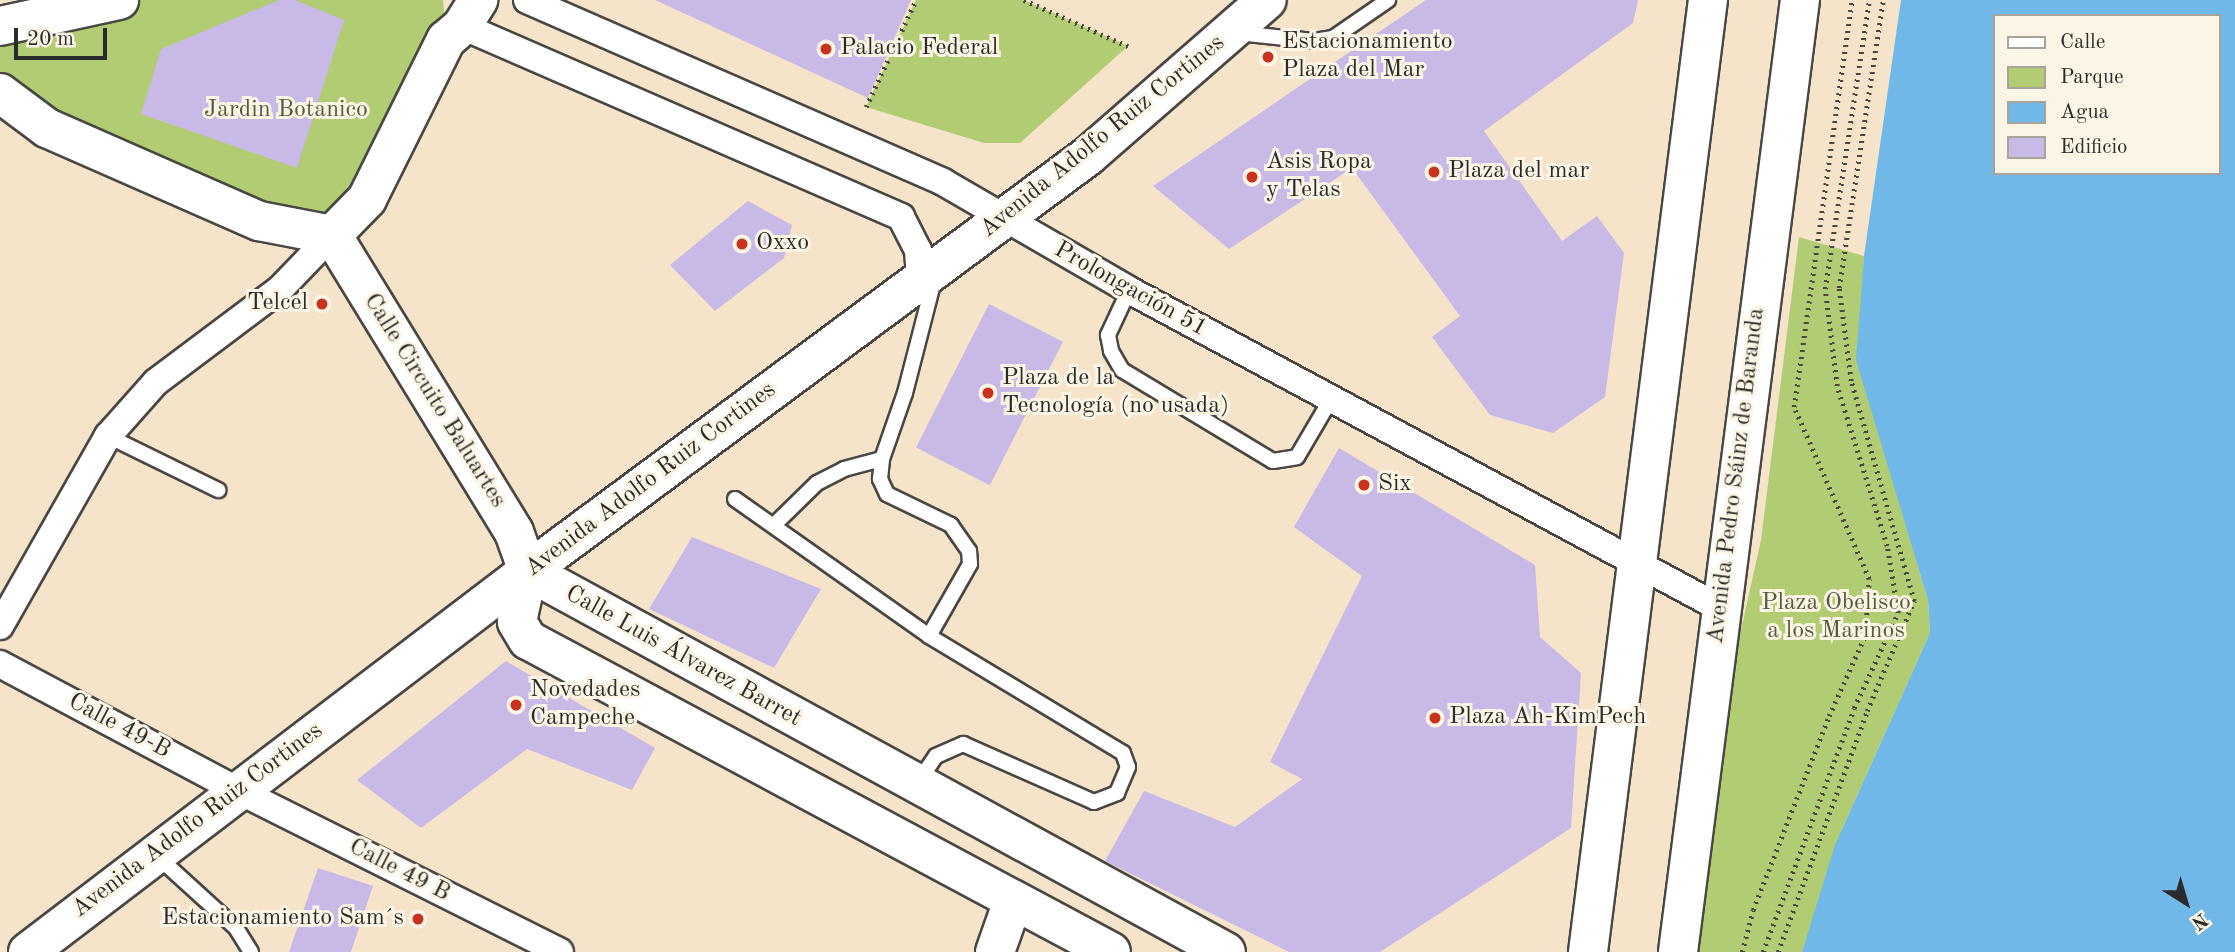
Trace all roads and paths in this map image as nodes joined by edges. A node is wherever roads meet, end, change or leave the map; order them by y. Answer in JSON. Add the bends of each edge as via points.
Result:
{"nodes":[{"id":1,"x":119,"y":0,"type":"edge"},
{"id":2,"x":527,"y":0,"type":"edge"},
{"id":3,"x":916,"y":0,"type":"edge"},
{"id":4,"x":1024,"y":0,"type":"edge"},
{"id":5,"x":1267,"y":0,"type":"edge"},
{"id":6,"x":1388,"y":0,"type":"edge"},
{"id":7,"x":1708,"y":0,"type":"edge"},
{"id":8,"x":1800,"y":0,"type":"edge"},
{"id":9,"x":1852,"y":0,"type":"edge"},
{"id":10,"x":1869,"y":0,"type":"edge"},
{"id":11,"x":1882,"y":0,"type":"edge"},
{"id":12,"x":457,"y":16,"type":"edge"},
{"id":13,"x":7,"y":22,"type":"edge"},
{"id":14,"x":1232,"y":32,"type":"junction"},
{"id":15,"x":1128,"y":46,"type":"dead end"},
{"id":16,"x":0,"y":93,"type":"edge"},
{"id":17,"x":866,"y":107,"type":"dead end"},
{"id":18,"x":1004,"y":220,"type":"junction"},
{"id":19,"x":332,"y":235,"type":"junction"},
{"id":20,"x":928,"y":275,"type":"junction"},
{"id":21,"x":1129,"y":290,"type":"junction"},
{"id":22,"x":1331,"y":399,"type":"junction"},
{"id":23,"x":108,"y":436,"type":"junction"},
{"id":24,"x":882,"y":459,"type":"junction"},
{"id":25,"x":218,"y":491,"type":"dead end"},
{"id":26,"x":735,"y":499,"type":"dead end"},
{"id":27,"x":774,"y":525,"type":"junction"},
{"id":28,"x":1634,"y":565,"type":"junction"},
{"id":29,"x":528,"y":571,"type":"junction"},
{"id":30,"x":1720,"y":608,"type":"junction"},
{"id":31,"x":0,"y":626,"type":"edge"},
{"id":32,"x":929,"y":636,"type":"junction"},
{"id":33,"x":0,"y":664,"type":"edge"},
{"id":34,"x":796,"y":720,"type":"junction"},
{"id":35,"x":878,"y":765,"type":"junction"},
{"id":36,"x":769,"y":771,"type":"junction"},
{"id":37,"x":916,"y":785,"type":"junction"},
{"id":38,"x":237,"y":790,"type":"junction"},
{"id":39,"x":852,"y":816,"type":"junction"},
{"id":40,"x":154,"y":853,"type":"junction"},
{"id":41,"x":1013,"y":901,"type":"junction"},
{"id":42,"x":1056,"y":939,"type":"edge"},
{"id":43,"x":29,"y":952,"type":"edge"},
{"id":44,"x":251,"y":952,"type":"edge"},
{"id":45,"x":560,"y":952,"type":"edge"},
{"id":46,"x":995,"y":952,"type":"edge"},
{"id":47,"x":1111,"y":952,"type":"edge"},
{"id":48,"x":1226,"y":952,"type":"edge"},
{"id":49,"x":1588,"y":952,"type":"edge"},
{"id":50,"x":1678,"y":952,"type":"edge"},
{"id":51,"x":1742,"y":952,"type":"edge"},
{"id":52,"x":1763,"y":952,"type":"edge"},
{"id":53,"x":1779,"y":952,"type":"edge"}],
"edges":[{"from":1,"to":13,"type":"main road"},
{"from":2,"to":18,"type":"street","name":"Prolongación 51","via":[[943,182]]},
{"from":3,"to":17,"type":"path"},
{"from":4,"to":15,"type":"path"},
{"from":5,"to":14,"type":"main road","name":"Avenida Adolfo Ruiz Cortines"},
{"from":6,"to":14,"type":"lane","via":[[1333,38],[1314,41]]},
{"from":7,"to":28,"type":"main road"},
{"from":8,"to":30,"type":"main road","name":"Avenida Pedro Sáinz de Baranda"},
{"from":9,"to":51,"type":"path","via":[[1794,407],[1869,579],[1865,636],[1824,729]]},
{"from":10,"to":52,"type":"path","via":[[1825,289],[1837,386],[1887,546],[1898,613],[1854,708]]},
{"from":11,"to":53,"type":"path","via":[[1839,288],[1851,381],[1914,601],[1867,712]]},
{"from":12,"to":19,"type":"main road","via":[[367,199]]},
{"from":12,"to":20,"type":"street","via":[[901,217]]},
{"from":14,"to":18,"type":"main road","name":"Avenida Adolfo Ruiz Cortines","via":[[1088,156]]},
{"from":16,"to":19,"type":"main road","via":[[47,128],[259,221]]},
{"from":18,"to":20,"type":"main road","name":"Avenida Adolfo Ruiz Cortines"},
{"from":18,"to":21,"type":"street","name":"Prolongación 51"},
{"from":19,"to":23,"type":"street","via":[[281,288],[156,382]]},
{"from":19,"to":29,"type":"main road","name":"Calle Circuito Baluartes","via":[[514,532]]},
{"from":20,"to":24,"type":"lane","via":[[905,393]]},
{"from":20,"to":29,"type":"main road","name":"Avenida Adolfo Ruiz Cortines"},
{"from":21,"to":22,"type":"street","name":"Prolongación 51"},
{"from":21,"to":22,"type":"lane","via":[[1108,335],[1122,370],[1273,460],[1297,457]]},
{"from":22,"to":28,"type":"street","name":"Prolongación 51"},
{"from":23,"to":25,"type":"lane"},
{"from":23,"to":31,"type":"street"},
{"from":24,"to":27,"type":"lane","via":[[844,469],[817,484]]},
{"from":24,"to":32,"type":"lane","via":[[880,479],[887,494],[951,525],[969,551],[970,564]]},
{"from":26,"to":27,"type":"lane"},
{"from":27,"to":32,"type":"lane"},
{"from":28,"to":30,"type":"street","name":"Prolongación 51"},
{"from":28,"to":49,"type":"main road"},
{"from":29,"to":34,"type":"main road","name":"Calle Luis Álvarez Barret"},
{"from":29,"to":36,"type":"main road","via":[[517,622],[528,640]]},
{"from":29,"to":38,"type":"main road","name":"Avenida Adolfo Ruiz Cortines"},
{"from":30,"to":50,"type":"main road","name":"Avenida Pedro Sáinz de Baranda"},
{"from":32,"to":37,"type":"lane","via":[[1123,754],[1128,768],[1117,793],[1094,802],[963,744],[936,755]]},
{"from":33,"to":38,"type":"street","name":"Calle 49-B"},
{"from":34,"to":35,"type":"main road","name":"Calle Luis Álvarez Barret"},
{"from":34,"to":36,"type":"main road"},
{"from":35,"to":37,"type":"main road","name":"Calle Luis Álvarez Barret"},
{"from":35,"to":39,"type":"main road"},
{"from":36,"to":39,"type":"main road"},
{"from":37,"to":48,"type":"main road","name":"Calle Luis Álvarez Barret"},
{"from":38,"to":40,"type":"main road","name":"Avenida Adolfo Ruiz Cortines"},
{"from":38,"to":45,"type":"street","name":"Calle 49 B"},
{"from":39,"to":41,"type":"main road"},
{"from":40,"to":43,"type":"main road","name":"Avenida Adolfo Ruiz Cortines"},
{"from":40,"to":44,"type":"lane","via":[[236,928]]},
{"from":41,"to":42,"type":"main road"},
{"from":41,"to":46,"type":"main road"},
{"from":42,"to":47,"type":"main road"}]}
